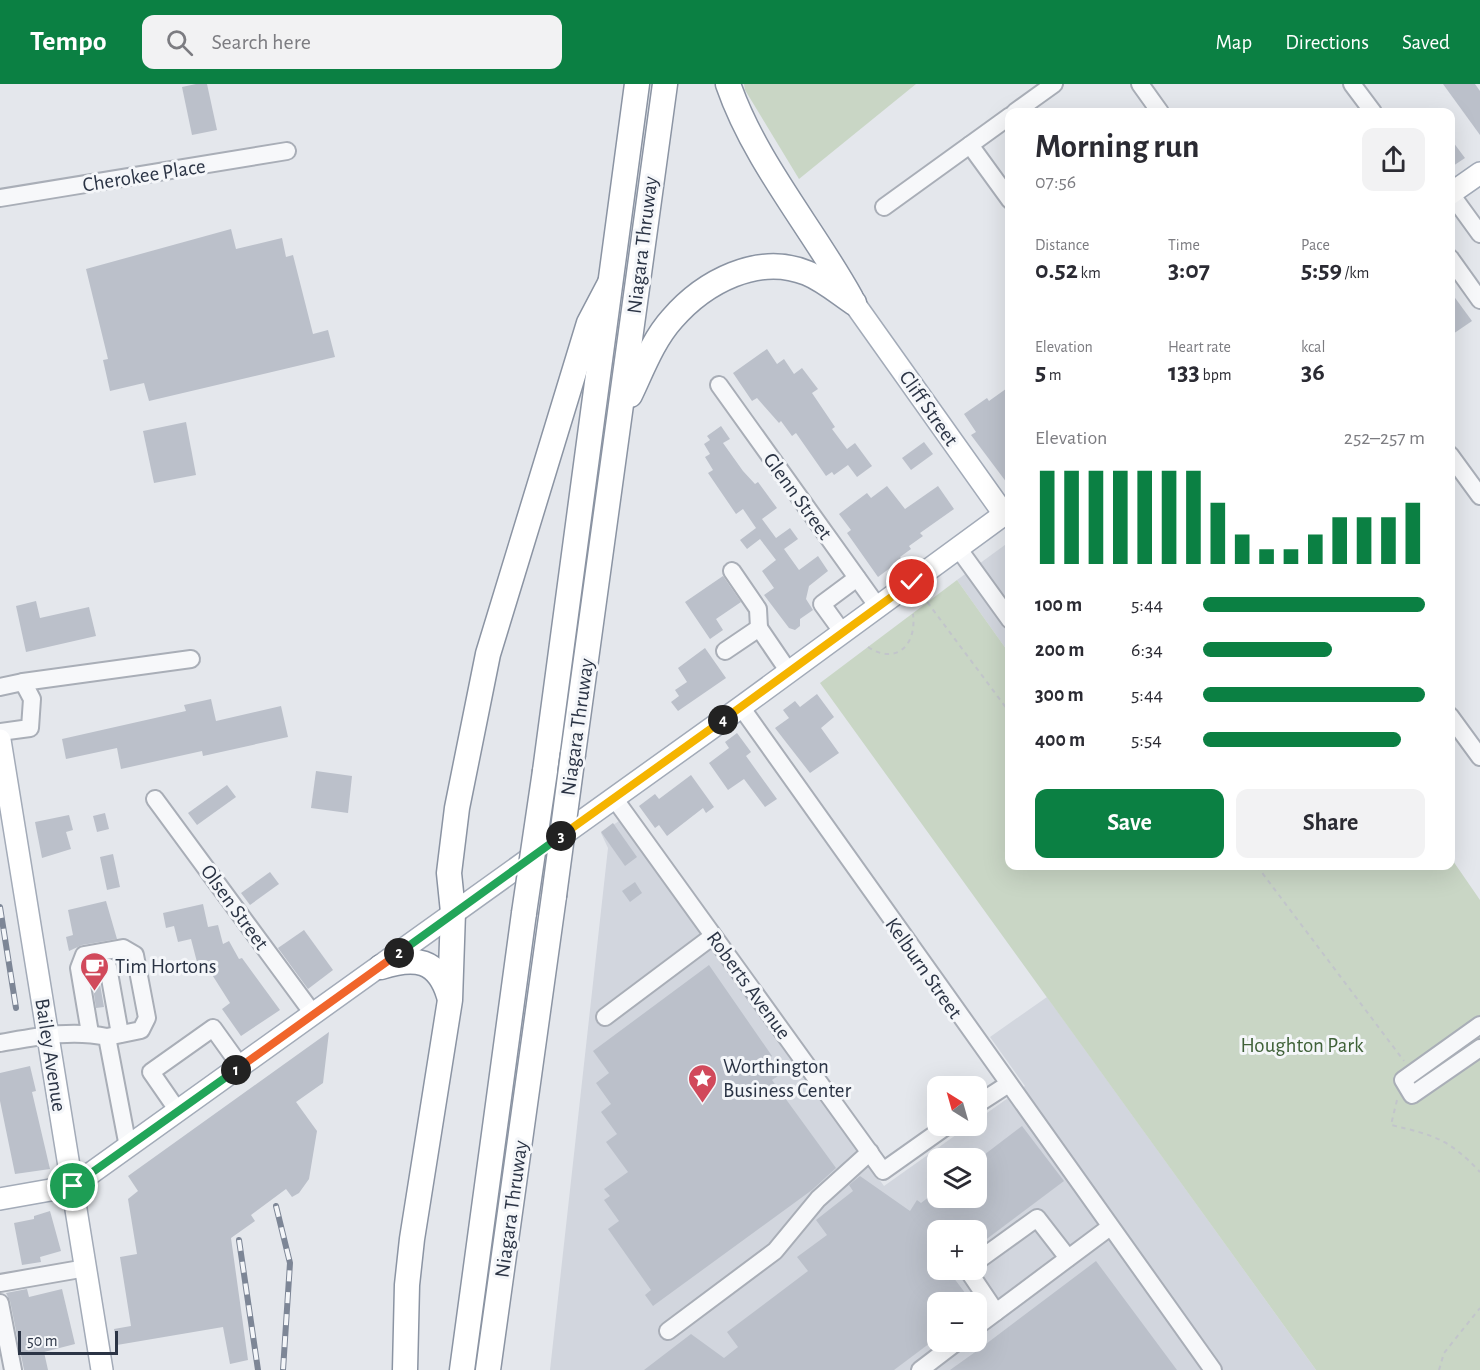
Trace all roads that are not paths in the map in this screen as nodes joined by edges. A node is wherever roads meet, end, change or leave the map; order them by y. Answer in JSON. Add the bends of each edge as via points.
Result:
{"nodes":[{"id":1,"x":637,"y":84,"type":"edge"},
{"id":2,"x":665,"y":84,"type":"edge"},
{"id":3,"x":728,"y":84,"type":"edge"},
{"id":4,"x":1054,"y":84,"type":"edge"},
{"id":5,"x":1140,"y":84,"type":"edge"},
{"id":6,"x":1352,"y":84,"type":"edge"},
{"id":7,"x":1021,"y":108,"type":"edge"},
{"id":8,"x":1157,"y":108,"type":"edge"},
{"id":9,"x":1370,"y":108,"type":"edge"},
{"id":10,"x":1005,"y":120,"type":"edge"},
{"id":11,"x":970,"y":145,"type":"junction"},
{"id":12,"x":287,"y":151,"type":"dead end"},
{"id":13,"x":1480,"y":173,"type":"edge"},
{"id":14,"x":1455,"y":191,"type":"edge"},
{"id":15,"x":1005,"y":193,"type":"edge"},
{"id":16,"x":0,"y":198,"type":"edge"},
{"id":17,"x":1455,"y":200,"type":"edge"},
{"id":18,"x":884,"y":207,"type":"dead end"},
{"id":19,"x":1480,"y":234,"type":"edge"},
{"id":20,"x":1455,"y":265,"type":"edge"},
{"id":21,"x":610,"y":283,"type":"junction"},
{"id":22,"x":1480,"y":300,"type":"edge"},
{"id":23,"x":854,"y":303,"type":"junction"},
{"id":24,"x":719,"y":386,"type":"dead end"},
{"id":25,"x":620,"y":417,"type":"junction"},
{"id":26,"x":1455,"y":462,"type":"edge"},
{"id":27,"x":1480,"y":496,"type":"edge"},
{"id":28,"x":1005,"y":511,"type":"edge"},
{"id":29,"x":1005,"y":513,"type":"edge"},
{"id":30,"x":958,"y":548,"type":"junction"},
{"id":31,"x":732,"y":571,"type":"dead end"},
{"id":32,"x":857,"y":578,"type":"junction"},
{"id":33,"x":878,"y":607,"type":"junction"},
{"id":34,"x":1005,"y":613,"type":"edge"},
{"id":35,"x":759,"y":628,"type":"junction"},
{"id":36,"x":843,"y":633,"type":"junction"},
{"id":37,"x":725,"y":651,"type":"dead end"},
{"id":38,"x":191,"y":659,"type":"dead end"},
{"id":39,"x":789,"y":672,"type":"junction"},
{"id":40,"x":23,"y":682,"type":"junction"},
{"id":41,"x":0,"y":687,"type":"edge"},
{"id":42,"x":741,"y":707,"type":"junction"},
{"id":43,"x":1455,"y":723,"type":"edge"},
{"id":44,"x":0,"y":732,"type":"edge"},
{"id":45,"x":0,"y":740,"type":"edge"},
{"id":46,"x":1480,"y":757,"type":"edge"},
{"id":47,"x":614,"y":798,"type":"junction"},
{"id":48,"x":155,"y":799,"type":"dead end"},
{"id":49,"x":453,"y":912,"type":"junction"},
{"id":50,"x":713,"y":936,"type":"junction"},
{"id":51,"x":381,"y":966,"type":"junction"},
{"id":52,"x":108,"y":967,"type":"dead end"},
{"id":53,"x":450,"y":1000,"type":"junction"},
{"id":54,"x":314,"y":1015,"type":"junction"},
{"id":55,"x":605,"y":1017,"type":"dead end"},
{"id":56,"x":1480,"y":1025,"type":"edge"},
{"id":57,"x":90,"y":1033,"type":"junction"},
{"id":58,"x":48,"y":1034,"type":"junction"},
{"id":59,"x":113,"y":1035,"type":"junction"},
{"id":60,"x":0,"y":1043,"type":"edge"},
{"id":61,"x":1480,"y":1048,"type":"edge"},
{"id":62,"x":241,"y":1067,"type":"junction"},
{"id":63,"x":1007,"y":1084,"type":"junction"},
{"id":64,"x":987,"y":1098,"type":"edge"},
{"id":65,"x":178,"y":1111,"type":"junction"},
{"id":66,"x":932,"y":1136,"type":"edge"},
{"id":67,"x":128,"y":1147,"type":"junction"},
{"id":68,"x":870,"y":1152,"type":"junction"},
{"id":69,"x":73,"y":1186,"type":"junction"},
{"id":70,"x":0,"y":1199,"type":"edge"},
{"id":71,"x":1110,"y":1227,"type":"junction"},
{"id":72,"x":987,"y":1254,"type":"edge"},
{"id":73,"x":1068,"y":1258,"type":"junction"},
{"id":74,"x":86,"y":1268,"type":"junction"},
{"id":75,"x":974,"y":1280,"type":"edge"},
{"id":76,"x":0,"y":1283,"type":"edge"},
{"id":77,"x":0,"y":1303,"type":"edge"},
{"id":78,"x":996,"y":1312,"type":"junction"},
{"id":79,"x":987,"y":1319,"type":"edge"},
{"id":80,"x":668,"y":1331,"type":"dead end"},
{"id":81,"x":944,"y":1352,"type":"edge"},
{"id":82,"x":13,"y":1370,"type":"edge"},
{"id":83,"x":102,"y":1370,"type":"edge"},
{"id":84,"x":405,"y":1370,"type":"edge"},
{"id":85,"x":462,"y":1370,"type":"edge"},
{"id":86,"x":488,"y":1370,"type":"edge"},
{"id":87,"x":920,"y":1370,"type":"edge"},
{"id":88,"x":1213,"y":1370,"type":"edge"}],
"edges":[{"from":1,"to":21,"type":"highway","name":"Niagara Thruway"},
{"from":2,"to":25,"type":"highway","name":"Niagara Thruway"},
{"from":3,"to":23,"type":"highway","via":[[756,148]]},
{"from":4,"to":7,"type":"street"},
{"from":5,"to":8,"type":"street"},
{"from":6,"to":9,"type":"street"},
{"from":10,"to":11,"type":"street"},
{"from":11,"to":15,"type":"street"},
{"from":11,"to":18,"type":"street"},
{"from":12,"to":16,"type":"street","name":"Cherokee Place"},
{"from":13,"to":14,"type":"main road"},
{"from":17,"to":19,"type":"street"},
{"from":20,"to":22,"type":"street"},
{"from":21,"to":49,"type":"highway","via":[[589,323],[488,654],[449,873]]},
{"from":21,"to":85,"type":"highway","name":"Niagara Thruway","bridge":true},
{"from":23,"to":25,"type":"highway","via":[[808,273],[794,269],[752,268],[725,279],[707,288],[671,319]]},
{"from":23,"to":28,"type":"main road","name":"Cliff Street"},
{"from":24,"to":32,"type":"street","name":"Glenn Street"},
{"from":25,"to":86,"type":"highway","name":"Niagara Thruway","bridge":true},
{"from":26,"to":27,"type":"street"},
{"from":29,"to":30,"type":"main road"},
{"from":30,"to":33,"type":"main road"},
{"from":30,"to":34,"type":"street"},
{"from":31,"to":35,"type":"street","via":[[758,609]]},
{"from":32,"to":33,"type":"street","name":"Glenn Street"},
{"from":32,"to":36,"type":"street","via":[[822,604]]},
{"from":33,"to":36,"type":"main road"},
{"from":35,"to":37,"type":"street"},
{"from":35,"to":39,"type":"street"},
{"from":36,"to":39,"type":"main road"},
{"from":38,"to":40,"type":"street"},
{"from":39,"to":42,"type":"main road"},
{"from":40,"to":41,"type":"street"},
{"from":40,"to":44,"type":"street","via":[[32,699],[30,728]]},
{"from":42,"to":47,"type":"main road"},
{"from":42,"to":63,"type":"street","name":"Kelburn Street"},
{"from":43,"to":46,"type":"street"},
{"from":45,"to":58,"type":"main road","name":"Bailey Avenue"},
{"from":47,"to":49,"type":"main road"},
{"from":47,"to":50,"type":"street","name":"Roberts Avenue"},
{"from":48,"to":54,"type":"street","name":"Olsen Street"},
{"from":49,"to":51,"type":"main road"},
{"from":49,"to":53,"type":"highway"},
{"from":50,"to":55,"type":"street"},
{"from":50,"to":68,"type":"street","name":"Roberts Avenue"},
{"from":51,"to":53,"type":"highway","via":[[416,960],[434,969],[445,983]]},
{"from":51,"to":54,"type":"main road"},
{"from":52,"to":59,"type":"street"},
{"from":53,"to":84,"type":"highway","via":[[411,1239]]},
{"from":54,"to":62,"type":"main road"},
{"from":56,"to":61,"type":"street","via":[[1408,1077],[1412,1095]]},
{"from":57,"to":58,"type":"street"},
{"from":57,"to":59,"type":"street"},
{"from":57,"to":59,"type":"street","via":[[79,968],[84,955],[123,948],[135,955],[147,1018],[141,1030]]},
{"from":58,"to":60,"type":"street"},
{"from":58,"to":69,"type":"main road","name":"Bailey Avenue"},
{"from":59,"to":67,"type":"street"},
{"from":62,"to":65,"type":"main road"},
{"from":62,"to":65,"type":"street","via":[[213,1028],[151,1072]]},
{"from":63,"to":64,"type":"street"},
{"from":63,"to":71,"type":"street","name":"Kelburn Street"},
{"from":65,"to":67,"type":"main road"},
{"from":66,"to":68,"type":"street","name":"Roberts Avenue","via":[[883,1171]]},
{"from":67,"to":69,"type":"main road"},
{"from":68,"to":80,"type":"street","via":[[818,1199],[769,1256]]},
{"from":69,"to":70,"type":"main road"},
{"from":69,"to":74,"type":"main road","name":"Bailey Avenue"},
{"from":71,"to":73,"type":"street"},
{"from":71,"to":88,"type":"street","name":"Kelburn Street"},
{"from":72,"to":73,"type":"street","via":[[1037,1218]]},
{"from":73,"to":78,"type":"street"},
{"from":74,"to":76,"type":"street"},
{"from":74,"to":83,"type":"main road","name":"Bailey Avenue"},
{"from":75,"to":78,"type":"street"},
{"from":77,"to":82,"type":"street"},
{"from":78,"to":79,"type":"street"},
{"from":81,"to":87,"type":"street"}]}
